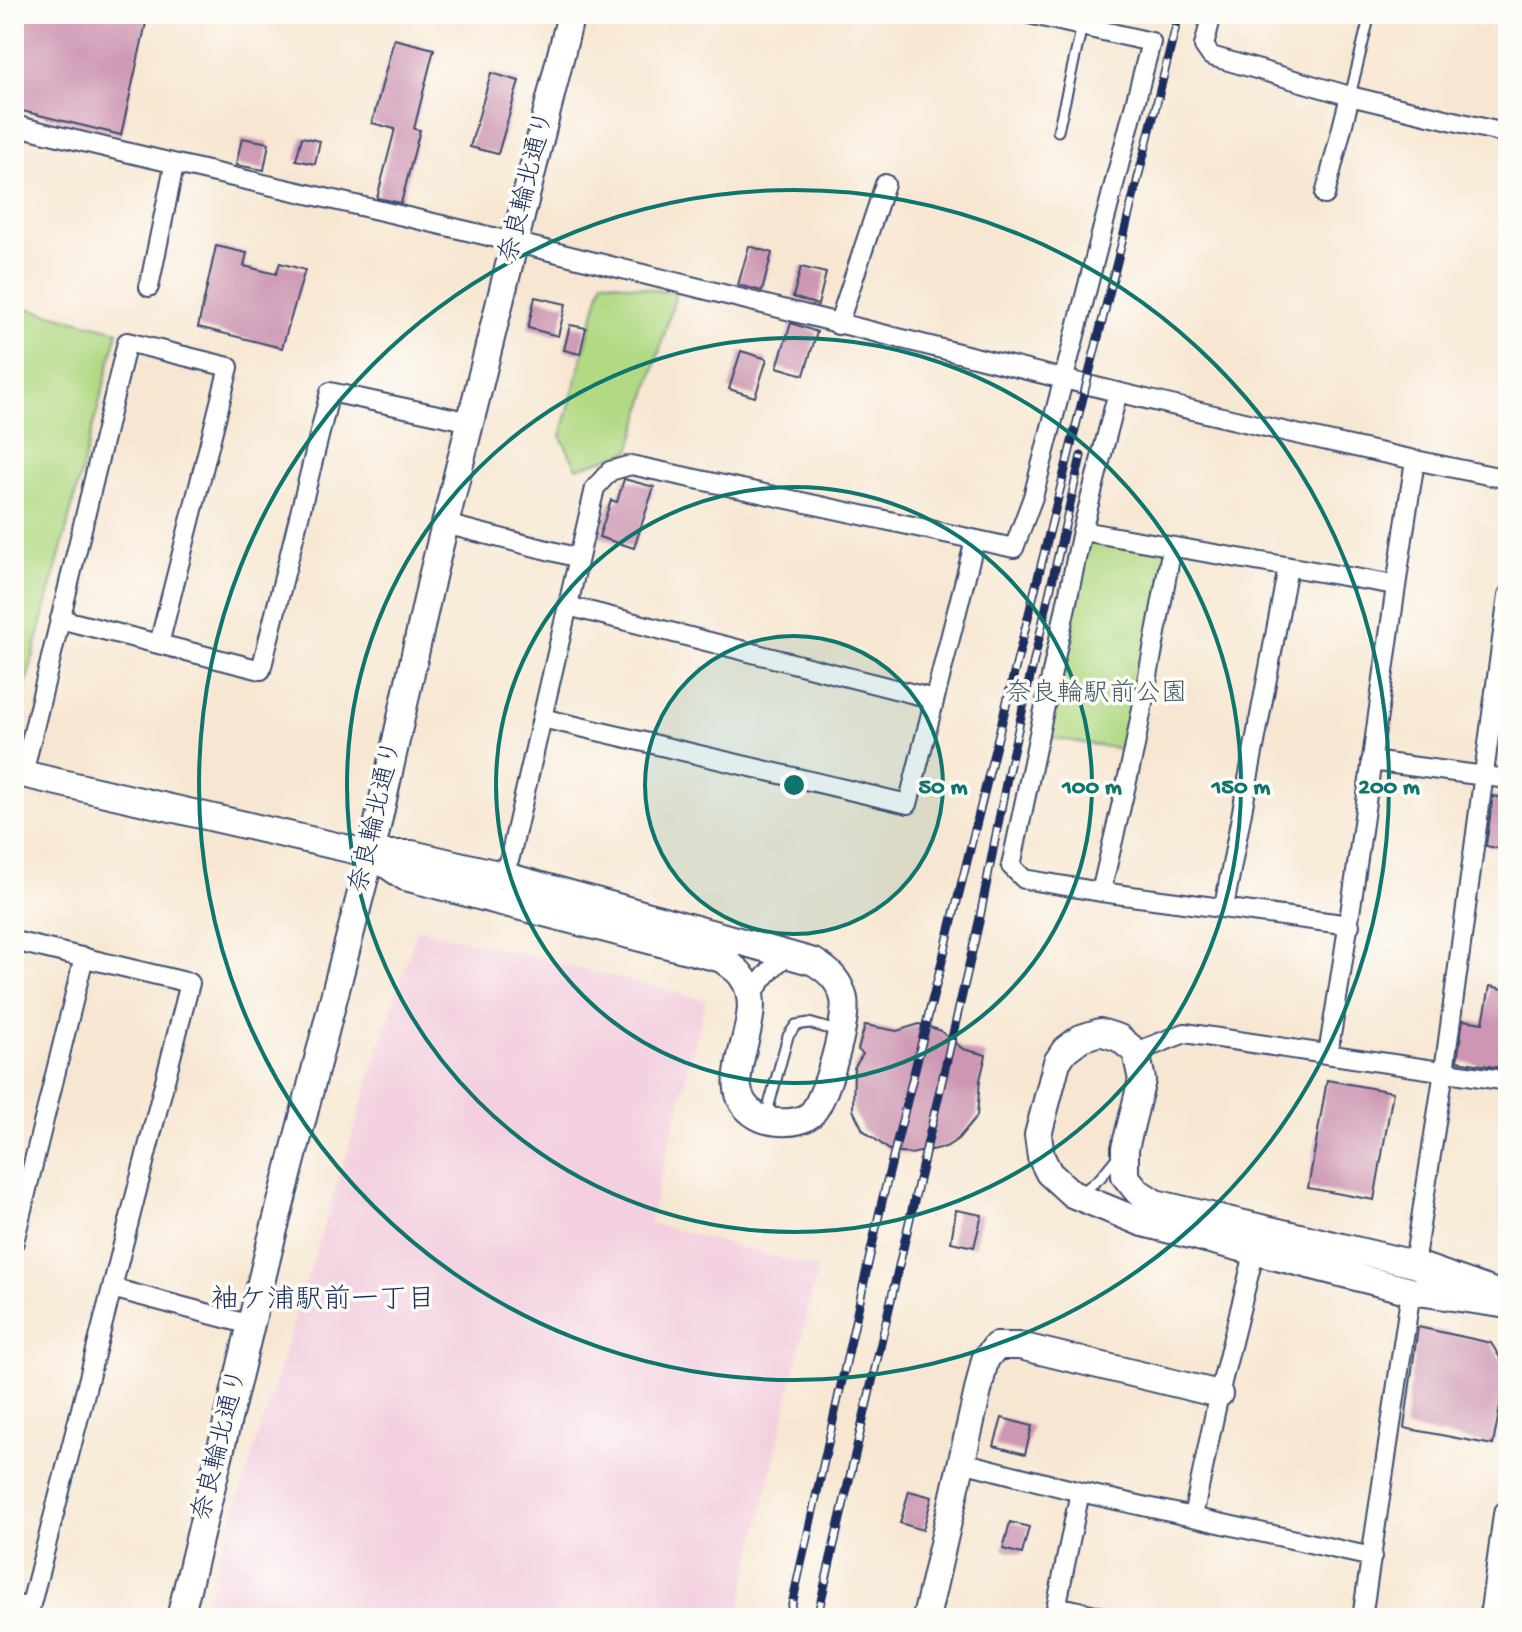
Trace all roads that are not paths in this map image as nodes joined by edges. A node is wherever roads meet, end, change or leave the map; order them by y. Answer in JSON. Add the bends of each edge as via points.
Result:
{"nodes":[{"id":1,"x":571,"y":14,"type":"edge"},
{"id":2,"x":1212,"y":14,"type":"edge"},
{"id":3,"x":1370,"y":14,"type":"edge"},
{"id":4,"x":1035,"y":15,"type":"edge"},
{"id":5,"x":1082,"y":26,"type":"junction"},
{"id":6,"x":1350,"y":96,"type":"junction"},
{"id":7,"x":14,"y":125,"type":"edge"},
{"id":8,"x":1058,"y":131,"type":"dead end"},
{"id":9,"x":1508,"y":134,"type":"edge"},
{"id":10,"x":174,"y":166,"type":"junction"},
{"id":11,"x":885,"y":184,"type":"dead end"},
{"id":12,"x":1325,"y":195,"type":"dead end"},
{"id":13,"x":516,"y":242,"type":"junction"},
{"id":14,"x":149,"y":287,"type":"dead end"},
{"id":15,"x":838,"y":325,"type":"junction"},
{"id":16,"x":1065,"y":380,"type":"junction"},
{"id":17,"x":1118,"y":392,"type":"junction"},
{"id":18,"x":471,"y":422,"type":"junction"},
{"id":19,"x":1415,"y":461,"type":"junction"},
{"id":20,"x":1508,"y":479,"type":"edge"},
{"id":21,"x":445,"y":524,"type":"junction"},
{"id":22,"x":1082,"y":531,"type":"junction"},
{"id":23,"x":975,"y":540,"type":"junction"},
{"id":24,"x":1172,"y":547,"type":"junction"},
{"id":25,"x":579,"y":558,"type":"junction"},
{"id":26,"x":1288,"y":567,"type":"junction"},
{"id":27,"x":1395,"y":585,"type":"junction"},
{"id":28,"x":1508,"y":595,"type":"edge"},
{"id":29,"x":568,"y":606,"type":"junction"},
{"id":30,"x":60,"y":619,"type":"junction"},
{"id":31,"x":159,"y":644,"type":"junction"},
{"id":32,"x":934,"y":699,"type":"junction"},
{"id":33,"x":542,"y":718,"type":"junction"},
{"id":34,"x":1371,"y":761,"type":"junction"},
{"id":35,"x":18,"y":773,"type":"edge"},
{"id":36,"x":1482,"y":775,"type":"junction"},
{"id":37,"x":1508,"y":779,"type":"edge"},
{"id":38,"x":371,"y":854,"type":"junction"},
{"id":39,"x":502,"y":875,"type":"junction"},
{"id":40,"x":1101,"y":892,"type":"junction"},
{"id":41,"x":1224,"y":907,"type":"junction"},
{"id":42,"x":1350,"y":925,"type":"junction"},
{"id":43,"x":14,"y":941,"type":"edge"},
{"id":44,"x":791,"y":954,"type":"junction"},
{"id":45,"x":84,"y":957,"type":"junction"},
{"id":46,"x":751,"y":995,"type":"junction"},
{"id":47,"x":841,"y":1031,"type":"junction"},
{"id":48,"x":1136,"y":1052,"type":"junction"},
{"id":49,"x":1328,"y":1053,"type":"junction"},
{"id":50,"x":1444,"y":1071,"type":"junction"},
{"id":51,"x":1508,"y":1081,"type":"edge"},
{"id":52,"x":773,"y":1122,"type":"junction"},
{"id":53,"x":1125,"y":1148,"type":"junction"},
{"id":54,"x":1076,"y":1196,"type":"junction"},
{"id":55,"x":1258,"y":1240,"type":"junction"},
{"id":56,"x":14,"y":1242,"type":"edge"},
{"id":57,"x":1414,"y":1264,"type":"junction"},
{"id":58,"x":112,"y":1288,"type":"junction"},
{"id":59,"x":1411,"y":1291,"type":"junction"},
{"id":60,"x":1508,"y":1297,"type":"edge"},
{"id":61,"x":1508,"y":1305,"type":"edge"},
{"id":62,"x":251,"y":1325,"type":"junction"},
{"id":63,"x":1219,"y":1394,"type":"junction"},
{"id":64,"x":962,"y":1462,"type":"junction"},
{"id":65,"x":1080,"y":1492,"type":"junction"},
{"id":66,"x":1508,"y":1515,"type":"edge"},
{"id":67,"x":1193,"y":1516,"type":"junction"},
{"id":68,"x":1372,"y":1557,"type":"junction"},
{"id":69,"x":1504,"y":1571,"type":"edge"},
{"id":70,"x":14,"y":1604,"type":"edge"},
{"id":71,"x":1056,"y":1612,"type":"edge"},
{"id":72,"x":180,"y":1618,"type":"edge"},
{"id":73,"x":926,"y":1618,"type":"edge"},
{"id":74,"x":1108,"y":1618,"type":"edge"},
{"id":75,"x":1362,"y":1618,"type":"edge"},
{"id":76,"x":1494,"y":1618,"type":"edge"}],
"edges":[{"from":1,"to":13,"type":"street","name":"奈良輪北通り"},
{"from":2,"to":6,"type":"street","via":[[1204,46],[1211,56]]},
{"from":3,"to":6,"type":"lane"},
{"from":4,"to":5,"type":"street"},
{"from":5,"to":8,"type":"lane"},
{"from":5,"to":16,"type":"street","via":[[1151,42]]},
{"from":6,"to":9,"type":"street"},
{"from":6,"to":12,"type":"street"},
{"from":7,"to":10,"type":"street"},
{"from":10,"to":13,"type":"street"},
{"from":10,"to":14,"type":"street"},
{"from":11,"to":15,"type":"street"},
{"from":13,"to":15,"type":"street"},
{"from":13,"to":18,"type":"street","name":"奈良輪北通り"},
{"from":15,"to":16,"type":"street"},
{"from":16,"to":17,"type":"street"},
{"from":16,"to":23,"type":"street","via":[[1014,548]]},
{"from":17,"to":19,"type":"street"},
{"from":17,"to":22,"type":"street"},
{"from":18,"to":21,"type":"street","name":"奈良輪北通り"},
{"from":18,"to":31,"type":"street","via":[[330,392],[261,670]]},
{"from":19,"to":20,"type":"street"},
{"from":19,"to":27,"type":"street"},
{"from":21,"to":25,"type":"street"},
{"from":21,"to":38,"type":"street","name":"奈良輪北通り"},
{"from":22,"to":24,"type":"street"},
{"from":22,"to":40,"type":"street","via":[[1011,866],[1024,879]]},
{"from":23,"to":25,"type":"street","via":[[631,465],[610,471],[595,488]]},
{"from":23,"to":32,"type":"street"},
{"from":24,"to":26,"type":"street"},
{"from":24,"to":40,"type":"street"},
{"from":25,"to":29,"type":"street"},
{"from":26,"to":27,"type":"street"},
{"from":26,"to":41,"type":"street"},
{"from":27,"to":34,"type":"street"},
{"from":28,"to":36,"type":"street"},
{"from":29,"to":32,"type":"street"},
{"from":29,"to":33,"type":"street"},
{"from":30,"to":31,"type":"street"},
{"from":30,"to":31,"type":"street","via":[[127,342],[229,367]]},
{"from":30,"to":35,"type":"street"},
{"from":32,"to":33,"type":"street","via":[[908,804]]},
{"from":33,"to":39,"type":"street"},
{"from":34,"to":36,"type":"street"},
{"from":34,"to":42,"type":"street"},
{"from":35,"to":38,"type":"street"},
{"from":36,"to":37,"type":"street"},
{"from":36,"to":50,"type":"street"},
{"from":38,"to":39,"type":"street","via":[[412,854]]},
{"from":38,"to":46,"type":"street","via":[[405,877],[722,959],[741,974]]},
{"from":38,"to":62,"type":"street","name":"奈良輪北通り"},
{"from":39,"to":44,"type":"street"},
{"from":40,"to":41,"type":"street"},
{"from":41,"to":42,"type":"street"},
{"from":42,"to":49,"type":"street"},
{"from":43,"to":45,"type":"street"},
{"from":44,"to":46,"type":"street"},
{"from":44,"to":47,"type":"street","via":[[814,962],[838,982],[844,999]]},
{"from":45,"to":56,"type":"street"},
{"from":45,"to":58,"type":"street","via":[[190,983]]},
{"from":46,"to":52,"type":"street","via":[[751,1019],[735,1085],[755,1115]]},
{"from":47,"to":52,"type":"street","via":[[811,1114]]},
{"from":47,"to":52,"type":"lane","via":[[796,1025],[788,1036],[769,1105]]},
{"from":48,"to":49,"type":"street","via":[[1185,1033]]},
{"from":48,"to":53,"type":"street","via":[[1142,1080]]},
{"from":48,"to":54,"type":"street","via":[[1100,1032],[1081,1038],[1057,1062],[1038,1135],[1041,1157],[1049,1173]]},
{"from":49,"to":50,"type":"street"},
{"from":50,"to":51,"type":"street"},
{"from":50,"to":57,"type":"street"},
{"from":53,"to":54,"type":"lane"},
{"from":53,"to":55,"type":"street","via":[[1125,1176],[1138,1192]]},
{"from":54,"to":55,"type":"street","via":[[1143,1223]]},
{"from":55,"to":57,"type":"street"},
{"from":55,"to":59,"type":"street"},
{"from":55,"to":63,"type":"street"},
{"from":57,"to":60,"type":"street"},
{"from":58,"to":62,"type":"street"},
{"from":58,"to":70,"type":"street","via":[[30,1608]]},
{"from":59,"to":61,"type":"street"},
{"from":59,"to":68,"type":"street"},
{"from":62,"to":72,"type":"street","name":"奈良輪北通り"},
{"from":63,"to":64,"type":"street","via":[[1020,1346],[996,1346],[985,1360]]},
{"from":63,"to":67,"type":"street"},
{"from":64,"to":65,"type":"street"},
{"from":64,"to":73,"type":"street"},
{"from":65,"to":67,"type":"street"},
{"from":65,"to":71,"type":"street"},
{"from":66,"to":69,"type":"main road"},
{"from":67,"to":68,"type":"street"},
{"from":68,"to":75,"type":"street"},
{"from":69,"to":76,"type":"main road"},
{"from":71,"to":74,"type":"street"}]}
